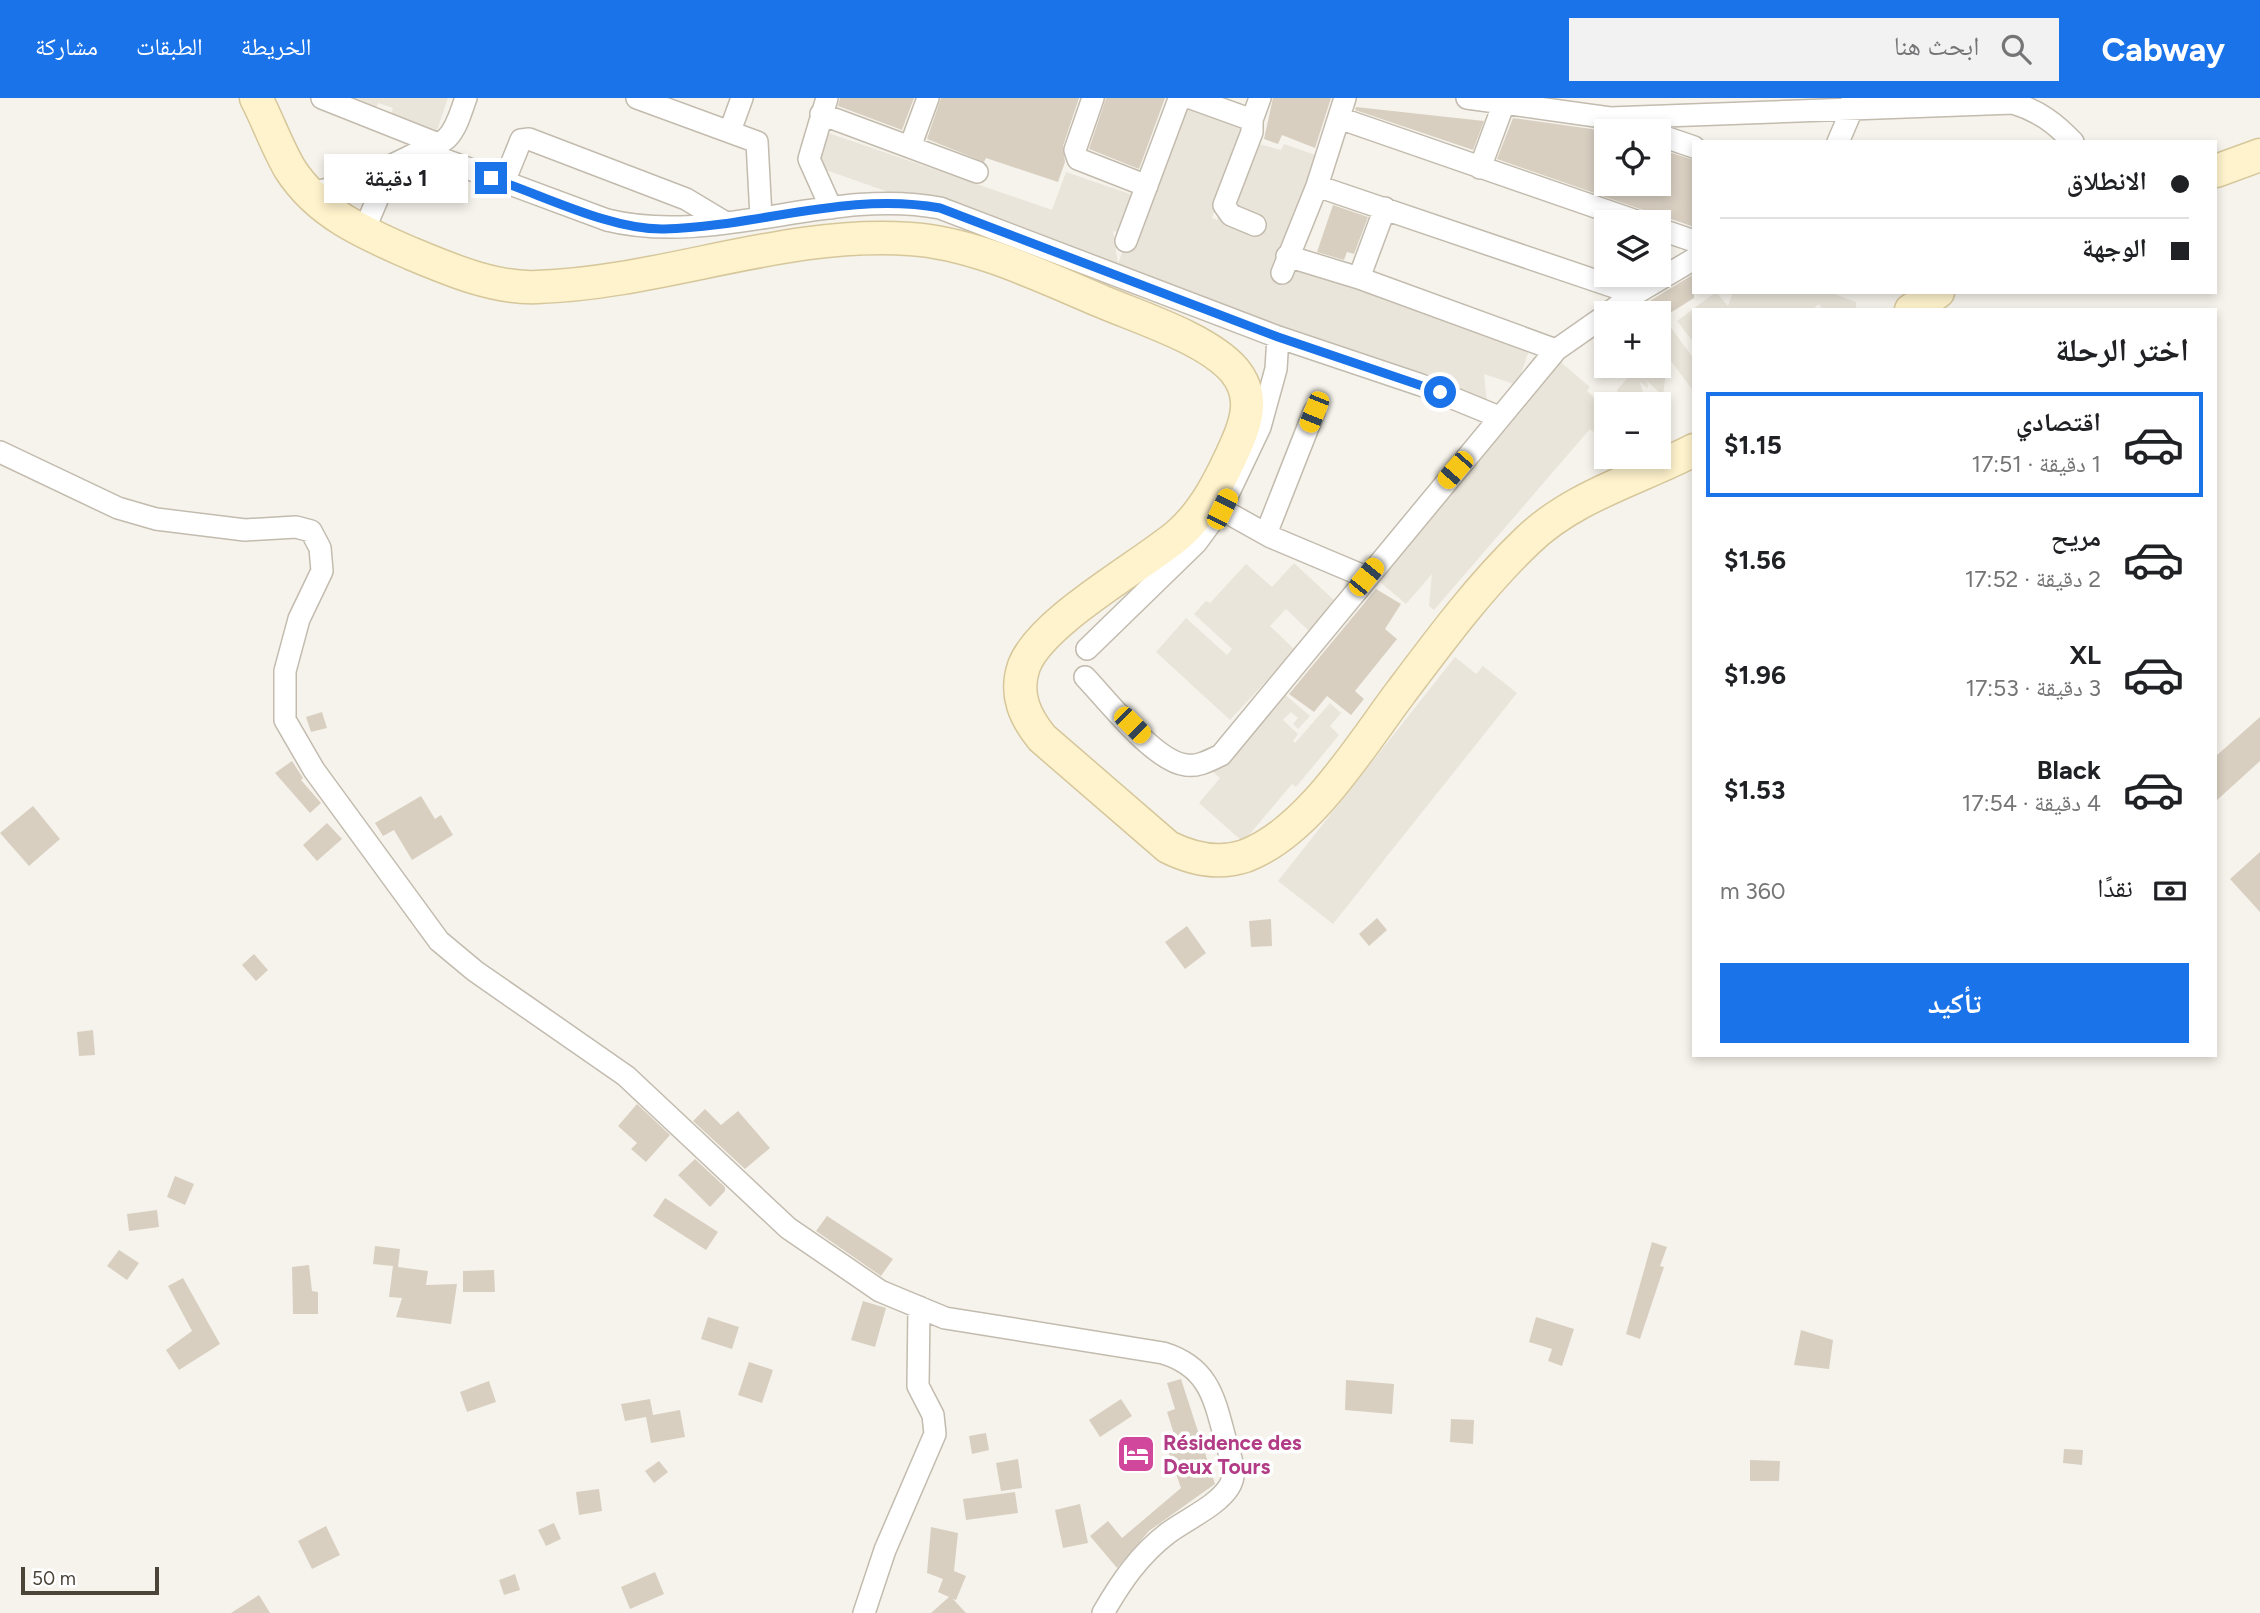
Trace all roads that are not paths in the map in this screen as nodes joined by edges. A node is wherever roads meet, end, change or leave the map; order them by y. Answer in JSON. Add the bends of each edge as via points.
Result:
{"nodes":[{"id":1,"x":256,"y":98,"type":"edge"},
{"id":2,"x":322,"y":98,"type":"edge"},
{"id":3,"x":637,"y":98,"type":"edge"},
{"id":4,"x":742,"y":98,"type":"edge"},
{"id":5,"x":928,"y":98,"type":"edge"},
{"id":6,"x":1093,"y":98,"type":"edge"},
{"id":7,"x":1184,"y":98,"type":"edge"},
{"id":8,"x":1191,"y":98,"type":"edge"},
{"id":9,"x":1260,"y":98,"type":"edge"},
{"id":10,"x":1467,"y":98,"type":"edge"},
{"id":11,"x":462,"y":99,"type":"edge"},
{"id":12,"x":1852,"y":102,"type":"edge"},
{"id":13,"x":1504,"y":103,"type":"junction"},
{"id":14,"x":677,"y":106,"type":"edge"},
{"id":15,"x":824,"y":106,"type":"edge"},
{"id":16,"x":1342,"y":108,"type":"edge"},
{"id":17,"x":1609,"y":118,"type":"junction"},
{"id":18,"x":1612,"y":119,"type":"edge"},
{"id":19,"x":1252,"y":120,"type":"junction"},
{"id":20,"x":730,"y":131,"type":"junction"},
{"id":21,"x":1671,"y":139,"type":"edge"},
{"id":22,"x":1839,"y":140,"type":"edge"},
{"id":23,"x":2071,"y":140,"type":"edge"},
{"id":24,"x":1692,"y":146,"type":"edge"},
{"id":25,"x":430,"y":147,"type":"junction"},
{"id":26,"x":910,"y":147,"type":"junction"},
{"id":27,"x":2260,"y":155,"type":"edge"},
{"id":28,"x":1480,"y":168,"type":"junction"},
{"id":29,"x":390,"y":169,"type":"junction"},
{"id":30,"x":2217,"y":171,"type":"edge"},
{"id":31,"x":977,"y":172,"type":"dead end"},
{"id":32,"x":505,"y":182,"type":"junction"},
{"id":33,"x":1147,"y":186,"type":"junction"},
{"id":34,"x":1317,"y":186,"type":"junction"},
{"id":35,"x":309,"y":193,"type":"junction"},
{"id":36,"x":831,"y":208,"type":"junction"},
{"id":37,"x":1385,"y":208,"type":"junction"},
{"id":38,"x":1604,"y":210,"type":"edge"},
{"id":39,"x":761,"y":216,"type":"junction"},
{"id":40,"x":726,"y":223,"type":"junction"},
{"id":41,"x":1255,"y":225,"type":"dead end"},
{"id":42,"x":363,"y":233,"type":"junction"},
{"id":43,"x":1671,"y":233,"type":"edge"},
{"id":44,"x":1692,"y":240,"type":"edge"},
{"id":45,"x":1126,"y":241,"type":"dead end"},
{"id":46,"x":1692,"y":260,"type":"edge"},
{"id":47,"x":1359,"y":278,"type":"junction"},
{"id":48,"x":1635,"y":294,"type":"junction"},
{"id":49,"x":1935,"y":294,"type":"edge"},
{"id":50,"x":1625,"y":301,"type":"edge"},
{"id":51,"x":1914,"y":308,"type":"edge"},
{"id":52,"x":1594,"y":323,"type":"edge"},
{"id":53,"x":1278,"y":337,"type":"junction"},
{"id":54,"x":1556,"y":350,"type":"junction"},
{"id":55,"x":1314,"y":412,"type":"dead end"},
{"id":56,"x":1499,"y":417,"type":"junction"},
{"id":57,"x":1692,"y":451,"type":"edge"},
{"id":58,"x":0,"y":452,"type":"edge"},
{"id":59,"x":1222,"y":509,"type":"junction"},
{"id":60,"x":1266,"y":534,"type":"junction"},
{"id":61,"x":1366,"y":577,"type":"junction"},
{"id":62,"x":1087,"y":649,"type":"dead end"},
{"id":63,"x":1085,"y":677,"type":"dead end"},
{"id":64,"x":919,"y":1307,"type":"junction"},
{"id":65,"x":864,"y":1613,"type":"edge"},
{"id":66,"x":1103,"y":1613,"type":"edge"}],
"edges":[{"from":1,"to":35,"type":"main road","via":[[290,168]]},
{"from":2,"to":25,"type":"street"},
{"from":3,"to":14,"type":"street"},
{"from":4,"to":20,"type":"street"},
{"from":5,"to":26,"type":"street"},
{"from":6,"to":33,"type":"street","via":[[1075,150],[1078,159]]},
{"from":7,"to":33,"type":"street","via":[[1178,102]]},
{"from":8,"to":19,"type":"street"},
{"from":9,"to":19,"type":"street"},
{"from":10,"to":13,"type":"street"},
{"from":11,"to":25,"type":"street","via":[[455,126]]},
{"from":12,"to":17,"type":"street","via":[[1825,111]]},
{"from":12,"to":22,"type":"street"},
{"from":12,"to":23,"type":"street","via":[[2013,103],[2055,123]]},
{"from":13,"to":17,"type":"street"},
{"from":13,"to":28,"type":"street"},
{"from":14,"to":20,"type":"street"},
{"from":15,"to":26,"type":"street"},
{"from":15,"to":36,"type":"street","via":[[810,164]]},
{"from":16,"to":28,"type":"street"},
{"from":16,"to":34,"type":"street"},
{"from":17,"to":18,"type":"street"},
{"from":19,"to":41,"type":"street","via":[[1252,132],[1224,205],[1231,215]]},
{"from":20,"to":39,"type":"street","via":[[757,142]]},
{"from":21,"to":24,"type":"street"},
{"from":25,"to":29,"type":"street"},
{"from":25,"to":32,"type":"street"},
{"from":26,"to":31,"type":"street"},
{"from":27,"to":30,"type":"main road"},
{"from":28,"to":38,"type":"street"},
{"from":29,"to":35,"type":"street","via":[[343,187]]},
{"from":29,"to":42,"type":"street"},
{"from":32,"to":40,"type":"street","via":[[632,226],[663,229]]},
{"from":32,"to":40,"type":"street","via":[[521,140],[529,139],[686,199]]},
{"from":33,"to":45,"type":"street"},
{"from":34,"to":37,"type":"street"},
{"from":34,"to":47,"type":"street","via":[[1284,265]]},
{"from":35,"to":42,"type":"main road"},
{"from":36,"to":39,"type":"street"},
{"from":36,"to":53,"type":"street","via":[[862,204],[940,208]]},
{"from":37,"to":47,"type":"street"},
{"from":37,"to":48,"type":"street"},
{"from":39,"to":40,"type":"street"},
{"from":42,"to":57,"type":"main road","via":[[446,269],[536,288],[627,277],[786,247],[871,239],[938,242],[1097,299],[1186,339],[1230,366],[1243,384],[1247,420],[1209,497],[1181,533],[1065,619],[1032,651],[1021,679],[1026,718],[1042,737],[1168,847],[1209,861],[1245,855],[1275,839],[1304,814],[1476,597],[1547,523],[1575,505]]},
{"from":43,"to":44,"type":"street"},
{"from":46,"to":48,"type":"street"},
{"from":47,"to":54,"type":"street"},
{"from":48,"to":50,"type":"street"},
{"from":49,"to":51,"type":"main road"},
{"from":52,"to":54,"type":"street"},
{"from":53,"to":56,"type":"street","via":[[1422,385]]},
{"from":53,"to":59,"type":"street","via":[[1276,369],[1260,427]]},
{"from":54,"to":56,"type":"street"},
{"from":55,"to":60,"type":"street"},
{"from":56,"to":61,"type":"street"},
{"from":58,"to":64,"type":"street","via":[[118,508],[156,519],[245,530],[296,527],[310,531],[320,548],[322,571],[299,619],[285,671],[285,720],[314,771],[439,940],[475,971],[626,1076],[788,1228],[880,1291]]},
{"from":59,"to":60,"type":"street"},
{"from":59,"to":62,"type":"street","via":[[1196,543]]},
{"from":60,"to":61,"type":"street"},
{"from":61,"to":63,"type":"street","via":[[1221,755],[1205,763],[1185,765],[1164,757]]},
{"from":64,"to":65,"type":"street","via":[[918,1386],[933,1415],[935,1434],[885,1550]]},
{"from":64,"to":66,"type":"street","via":[[945,1318],[1163,1353],[1201,1373],[1234,1468],[1232,1482],[1223,1495],[1152,1546],[1130,1569]]}]}
